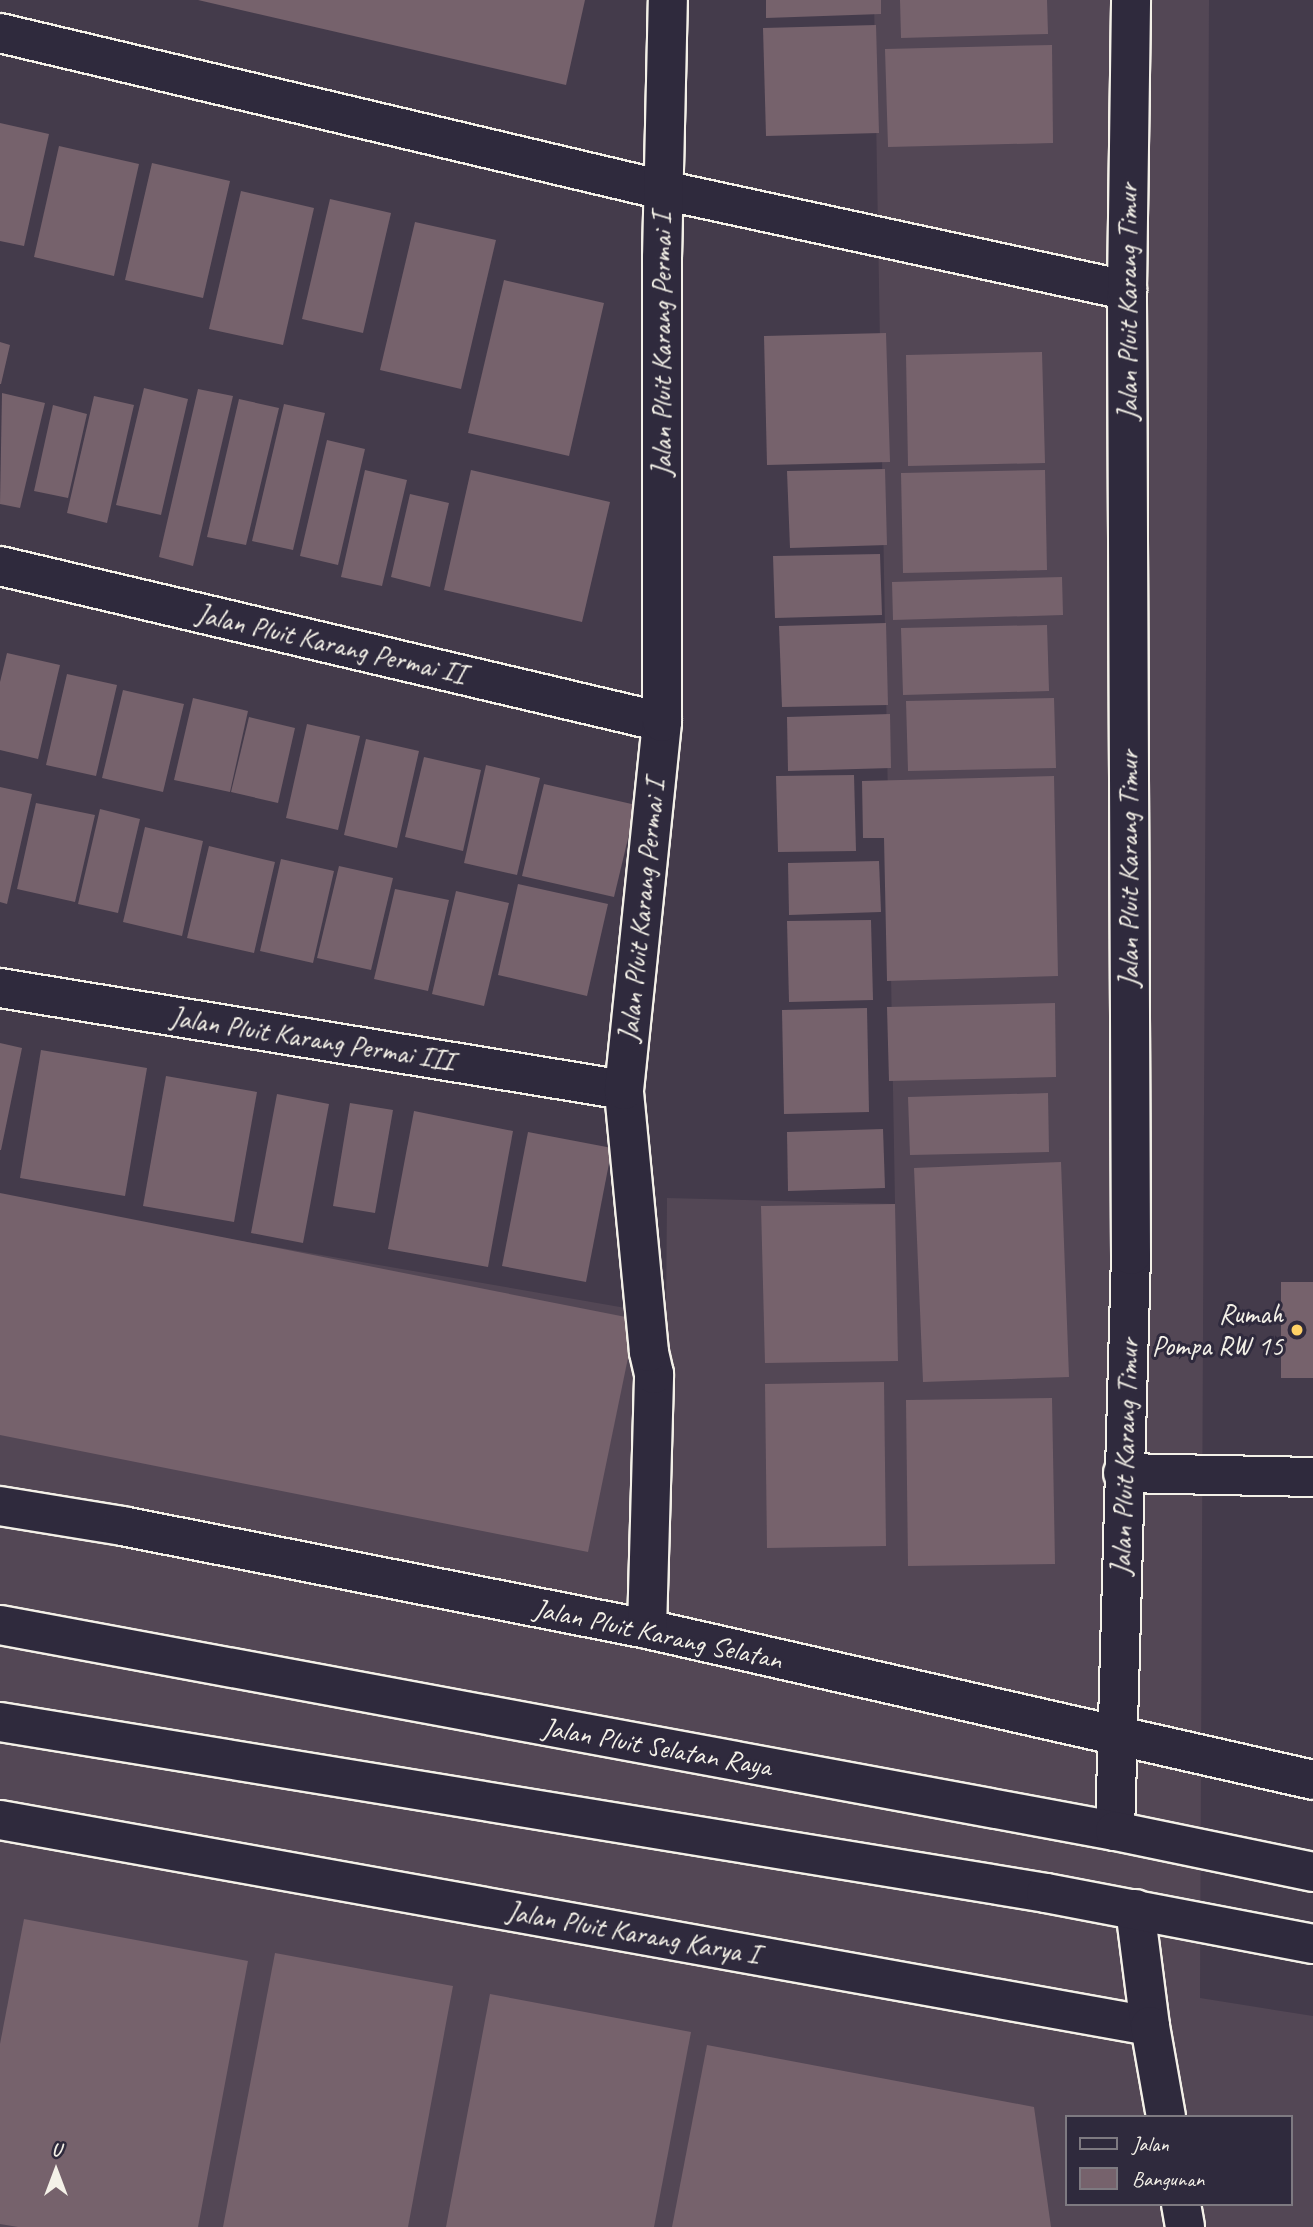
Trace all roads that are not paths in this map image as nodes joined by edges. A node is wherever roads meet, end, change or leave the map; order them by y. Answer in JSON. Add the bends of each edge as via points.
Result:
{"nodes":[{"id":1,"x":668,"y":0,"type":"edge"},
{"id":2,"x":1131,"y":0,"type":"edge"},
{"id":3,"x":0,"y":33,"type":"edge"},
{"id":4,"x":663,"y":190,"type":"junction"},
{"id":5,"x":1127,"y":290,"type":"junction"},
{"id":6,"x":0,"y":566,"type":"edge"},
{"id":7,"x":662,"y":723,"type":"junction"},
{"id":8,"x":0,"y":988,"type":"edge"},
{"id":9,"x":624,"y":1090,"type":"junction"},
{"id":10,"x":1123,"y":1473,"type":"junction"},
{"id":11,"x":1313,"y":1477,"type":"edge"},
{"id":12,"x":0,"y":1506,"type":"edge"},
{"id":13,"x":0,"y":1625,"type":"edge"},
{"id":14,"x":646,"y":1629,"type":"junction"},
{"id":15,"x":0,"y":1722,"type":"edge"},
{"id":16,"x":1119,"y":1738,"type":"junction"},
{"id":17,"x":1313,"y":1780,"type":"edge"},
{"id":18,"x":0,"y":1820,"type":"edge"},
{"id":19,"x":1115,"y":1831,"type":"junction"},
{"id":20,"x":1313,"y":1872,"type":"edge"},
{"id":21,"x":1135,"y":1909,"type":"junction"},
{"id":22,"x":1313,"y":1944,"type":"edge"},
{"id":23,"x":1150,"y":2026,"type":"junction"},
{"id":24,"x":1166,"y":2115,"type":"edge"},
{"id":25,"x":1181,"y":2206,"type":"edge"},
{"id":26,"x":1185,"y":2227,"type":"edge"}],
"edges":[{"from":1,"to":4,"type":"street","name":"Jalan Pluit Karang Permai I"},
{"from":2,"to":5,"type":"street","name":"Jalan Pluit Karang Timur"},
{"from":3,"to":4,"type":"street"},
{"from":4,"to":5,"type":"street"},
{"from":4,"to":7,"type":"street","name":"Jalan Pluit Karang Permai I"},
{"from":5,"to":10,"type":"street","name":"Jalan Pluit Karang Timur","via":[[1131,1255]]},
{"from":6,"to":7,"type":"street","name":"Jalan Pluit Karang Permai II"},
{"from":7,"to":9,"type":"street","name":"Jalan Pluit Karang Permai I"},
{"from":8,"to":9,"type":"street","name":"Jalan Pluit Karang Permai III"},
{"from":9,"to":14,"type":"street","name":"Jalan Pluit Karang Permai I","via":[[654,1374]]},
{"from":10,"to":11,"type":"street"},
{"from":10,"to":16,"type":"street","name":"Jalan Pluit Karang Timur"},
{"from":12,"to":14,"type":"street","name":"Jalan Pluit Karang Selatan"},
{"from":13,"to":19,"type":"street","name":"Jalan Pluit Selatan Raya"},
{"from":14,"to":16,"type":"street","name":"Jalan Pluit Karang Selatan"},
{"from":15,"to":21,"type":"street"},
{"from":16,"to":17,"type":"street","name":"Jalan Pluit Karang Selatan"},
{"from":16,"to":19,"type":"street","name":"Jalan Pluit Karang Timur"},
{"from":18,"to":23,"type":"street","name":"Jalan Pluit Karang Karya I"},
{"from":19,"to":20,"type":"street","name":"Jalan Pluit Selatan Raya"},
{"from":21,"to":22,"type":"street"},
{"from":21,"to":23,"type":"street"},
{"from":23,"to":24,"type":"street"},
{"from":25,"to":26,"type":"street"}]}
